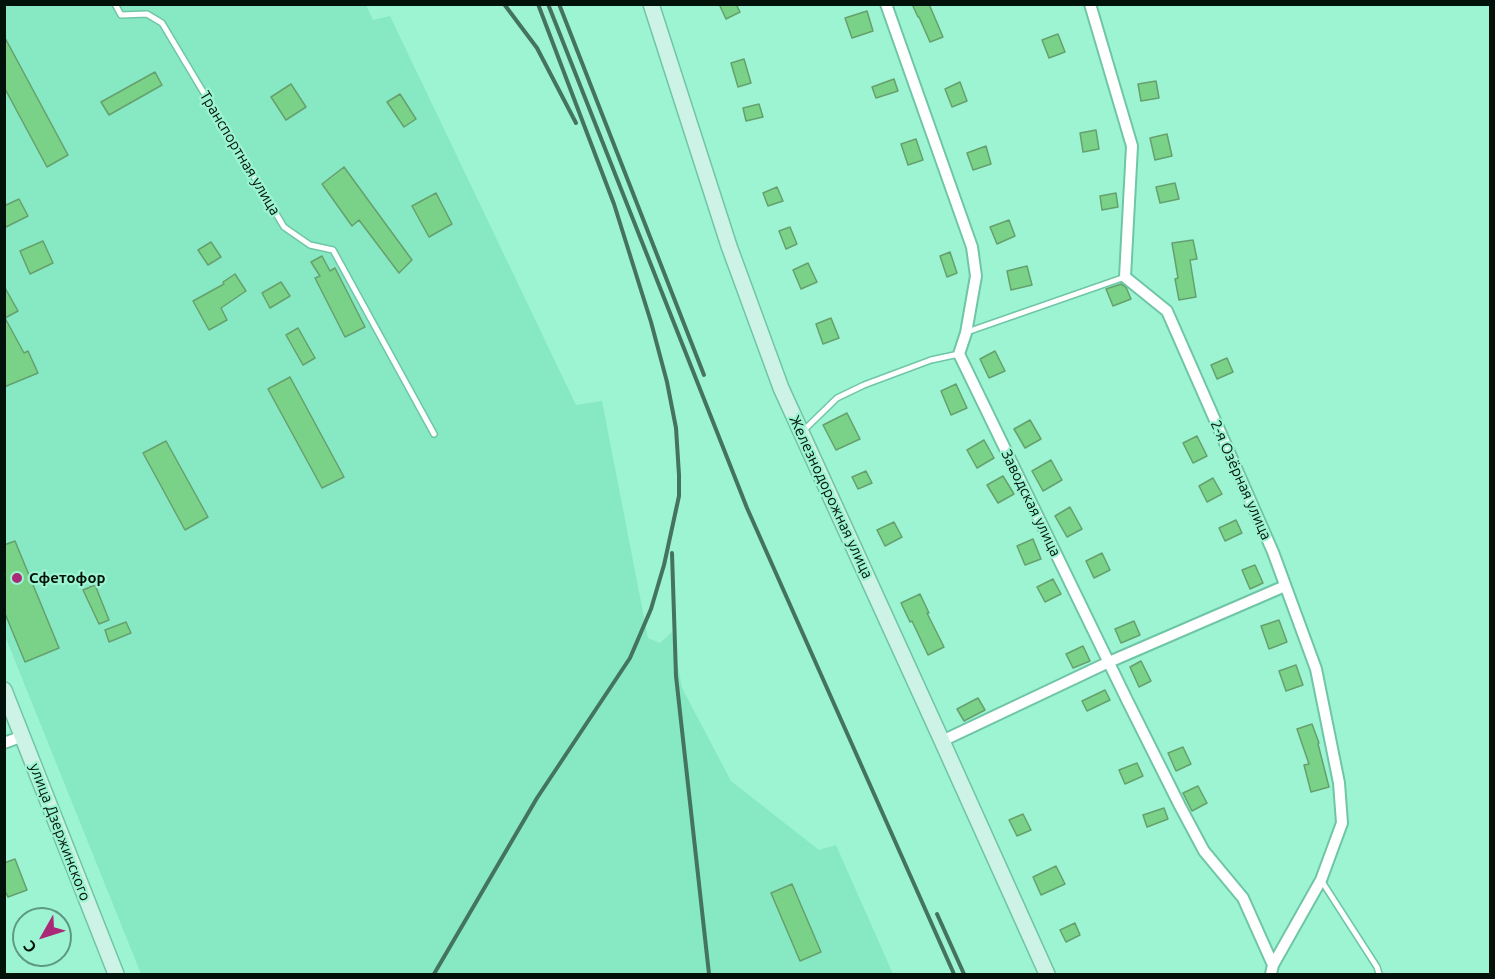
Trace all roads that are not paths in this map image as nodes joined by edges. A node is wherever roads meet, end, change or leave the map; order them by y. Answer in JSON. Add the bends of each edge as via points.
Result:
{"nodes":[{"id":1,"x":115,"y":4,"type":"edge"},
{"id":2,"x":651,"y":4,"type":"edge"},
{"id":3,"x":885,"y":4,"type":"edge"},
{"id":4,"x":1090,"y":4,"type":"edge"},
{"id":5,"x":1125,"y":278,"type":"junction"},
{"id":6,"x":966,"y":333,"type":"junction"},
{"id":7,"x":959,"y":354,"type":"junction"},
{"id":8,"x":801,"y":432,"type":"junction"},
{"id":9,"x":434,"y":434,"type":"dead end"},
{"id":10,"x":1285,"y":586,"type":"junction"},
{"id":11,"x":1109,"y":662,"type":"junction"},
{"id":12,"x":4,"y":690,"type":"edge"},
{"id":13,"x":22,"y":736,"type":"junction"},
{"id":14,"x":942,"y":741,"type":"junction"},
{"id":15,"x":4,"y":743,"type":"edge"},
{"id":16,"x":1321,"y":880,"type":"junction"},
{"id":17,"x":1272,"y":970,"type":"edge"},
{"id":18,"x":116,"y":975,"type":"edge"},
{"id":19,"x":1047,"y":975,"type":"edge"},
{"id":20,"x":1379,"y":975,"type":"edge"}],
"edges":[{"from":1,"to":9,"type":"lane","name":"Транспортная улица","via":[[121,15],[147,14],[162,23],[284,227],[310,245],[333,250]]},
{"from":2,"to":8,"type":"street","name":"Железнодорожная улица","via":[[729,246]]},
{"from":3,"to":6,"type":"street","via":[[972,247],[976,276]]},
{"from":4,"to":5,"type":"street","via":[[1132,146]]},
{"from":5,"to":6,"type":"lane"},
{"from":5,"to":10,"type":"street","name":"2-я Озёрная улица","via":[[1167,310]]},
{"from":6,"to":7,"type":"street"},
{"from":7,"to":8,"type":"lane","via":[[931,360],[837,398]]},
{"from":7,"to":11,"type":"street","name":"Заводская улица"},
{"from":8,"to":14,"type":"street","name":"Железнодорожная улица"},
{"from":10,"to":11,"type":"street"},
{"from":10,"to":16,"type":"street","name":"2-я Озёрная улица","via":[[1316,669],[1339,783],[1342,823]]},
{"from":11,"to":14,"type":"street"},
{"from":11,"to":17,"type":"street","name":"Заводская улица","via":[[1204,851],[1243,898]]},
{"from":12,"to":13,"type":"street","name":"улица Дзержинского"},
{"from":13,"to":15,"type":"street"},
{"from":13,"to":18,"type":"street","name":"улица Дзержинского"},
{"from":14,"to":19,"type":"street","name":"Железнодорожная улица"},
{"from":16,"to":17,"type":"street","name":"2-я Озёрная улица"},
{"from":16,"to":20,"type":"lane"}]}
